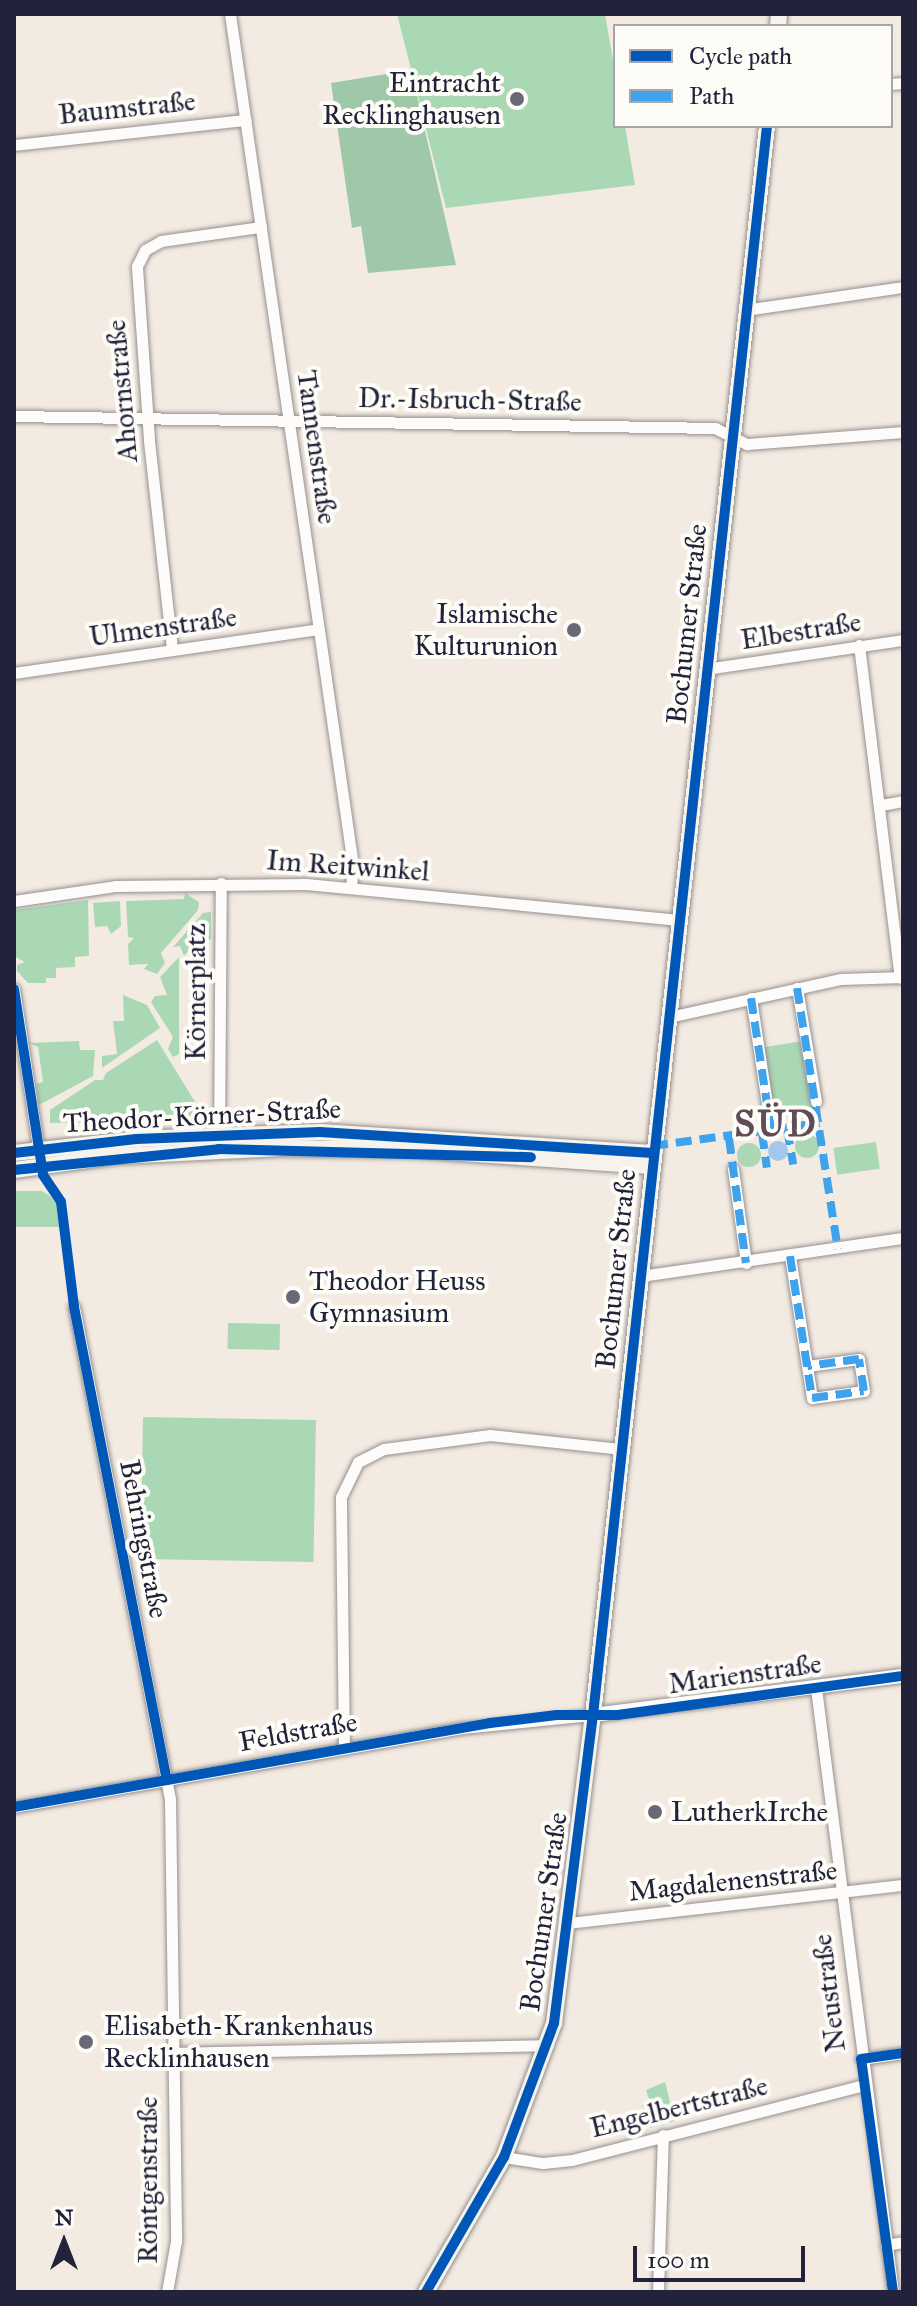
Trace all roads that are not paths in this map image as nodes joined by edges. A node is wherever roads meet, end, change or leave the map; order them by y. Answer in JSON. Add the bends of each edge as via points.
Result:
{"nodes":[{"id":1,"x":230,"y":14,"type":"edge"},
{"id":2,"x":246,"y":120,"type":"junction"},
{"id":3,"x":767,"y":128,"type":"edge"},
{"id":4,"x":14,"y":145,"type":"edge"},
{"id":5,"x":261,"y":227,"type":"junction"},
{"id":6,"x":903,"y":287,"type":"edge"},
{"id":7,"x":745,"y":310,"type":"junction"},
{"id":8,"x":14,"y":416,"type":"edge"},
{"id":9,"x":149,"y":418,"type":"junction"},
{"id":10,"x":289,"y":421,"type":"junction"},
{"id":11,"x":903,"y":432,"type":"edge"},
{"id":12,"x":731,"y":436,"type":"junction"},
{"id":13,"x":318,"y":629,"type":"junction"},
{"id":14,"x":903,"y":640,"type":"edge"},
{"id":15,"x":859,"y":645,"type":"junction"},
{"id":16,"x":172,"y":649,"type":"junction"},
{"id":17,"x":706,"y":669,"type":"junction"},
{"id":18,"x":14,"y":673,"type":"edge"},
{"id":19,"x":903,"y":801,"type":"edge"},
{"id":20,"x":881,"y":805,"type":"junction"},
{"id":21,"x":221,"y":883,"type":"junction"},
{"id":22,"x":351,"y":888,"type":"junction"},
{"id":23,"x":14,"y":901,"type":"edge"},
{"id":24,"x":679,"y":920,"type":"junction"},
{"id":25,"x":901,"y":977,"type":"edge"},
{"id":26,"x":797,"y":988,"type":"junction"},
{"id":27,"x":14,"y":989,"type":"edge"},
{"id":28,"x":751,"y":998,"type":"junction"},
{"id":29,"x":669,"y":1017,"type":"junction"},
{"id":30,"x":816,"y":1101,"type":"dead end"},
{"id":31,"x":769,"y":1117,"type":"dead end"},
{"id":32,"x":37,"y":1140,"type":"dead end"},
{"id":33,"x":219,"y":1141,"type":"junction"},
{"id":34,"x":14,"y":1153,"type":"edge"},
{"id":35,"x":651,"y":1160,"type":"junction"},
{"id":36,"x":733,"y":1169,"type":"dead end"},
{"id":37,"x":14,"y":1170,"type":"edge"},
{"id":38,"x":903,"y":1238,"type":"edge"},
{"id":39,"x":790,"y":1256,"type":"junction"},
{"id":40,"x":746,"y":1263,"type":"junction"},
{"id":41,"x":641,"y":1276,"type":"junction"},
{"id":42,"x":74,"y":1307,"type":"dead end"},
{"id":43,"x":807,"y":1366,"type":"junction"},
{"id":44,"x":622,"y":1449,"type":"junction"},
{"id":45,"x":903,"y":1676,"type":"edge"},
{"id":46,"x":816,"y":1688,"type":"junction"},
{"id":47,"x":593,"y":1715,"type":"junction"},
{"id":48,"x":344,"y":1748,"type":"junction"},
{"id":49,"x":167,"y":1780,"type":"junction"},
{"id":50,"x":14,"y":1807,"type":"edge"},
{"id":51,"x":903,"y":1885,"type":"edge"},
{"id":52,"x":842,"y":1894,"type":"junction"},
{"id":53,"x":568,"y":1923,"type":"junction"},
{"id":54,"x":548,"y":2045,"type":"junction"},
{"id":55,"x":174,"y":2053,"type":"junction"},
{"id":56,"x":903,"y":2053,"type":"edge"},
{"id":57,"x":861,"y":2059,"type":"junction"},
{"id":58,"x":864,"y":2085,"type":"junction"},
{"id":59,"x":663,"y":2135,"type":"junction"},
{"id":60,"x":504,"y":2157,"type":"junction"},
{"id":61,"x":903,"y":2242,"type":"edge"},
{"id":62,"x":886,"y":2245,"type":"junction"},
{"id":63,"x":167,"y":2292,"type":"edge"},
{"id":64,"x":426,"y":2292,"type":"edge"},
{"id":65,"x":658,"y":2292,"type":"edge"},
{"id":66,"x":893,"y":2292,"type":"edge"}],
"edges":[{"from":1,"to":2,"type":"street","name":"Tannenstraße"},
{"from":2,"to":4,"type":"street","name":"Baumstraße"},
{"from":2,"to":5,"type":"street","name":"Tannenstraße"},
{"from":3,"to":7,"type":"main road","name":"Bochumer Straße"},
{"from":5,"to":9,"type":"street","name":"Ahornstraße","via":[[161,241],[140,258],[136,274]]},
{"from":5,"to":10,"type":"street","name":"Tannenstraße"},
{"from":6,"to":7,"type":"street"},
{"from":7,"to":12,"type":"main road","name":"Bochumer Straße"},
{"from":8,"to":9,"type":"street","name":"Dr.-Isbruch-Straße"},
{"from":9,"to":10,"type":"street","name":"Dr.-Isbruch-Straße"},
{"from":9,"to":16,"type":"street","name":"Ahornstraße"},
{"from":10,"to":12,"type":"street","name":"Dr.-Isbruch-Straße","via":[[715,428]]},
{"from":10,"to":13,"type":"street","name":"Tannenstraße"},
{"from":11,"to":12,"type":"street","name":"Dr.-Isbruch-Straße","via":[[747,444]]},
{"from":12,"to":17,"type":"main road","name":"Bochumer Straße"},
{"from":13,"to":16,"type":"street","name":"Ulmenstraße"},
{"from":13,"to":22,"type":"street","name":"Tannenstraße","via":[[353,865]]},
{"from":14,"to":15,"type":"street","name":"Elbestraße"},
{"from":15,"to":17,"type":"street","name":"Elbestraße"},
{"from":15,"to":20,"type":"street"},
{"from":16,"to":18,"type":"street","name":"Ulmenstraße"},
{"from":17,"to":24,"type":"main road","name":"Bochumer Straße"},
{"from":19,"to":20,"type":"street"},
{"from":20,"to":25,"type":"street"},
{"from":21,"to":22,"type":"street","name":"Im Reitwinkel"},
{"from":21,"to":23,"type":"street","name":"Im Reitwinkel","via":[[115,886]]},
{"from":21,"to":33,"type":"street","name":"Körnerplatz"},
{"from":22,"to":24,"type":"street","name":"Im Reitwinkel"},
{"from":24,"to":29,"type":"main road","name":"Bochumer Straße"},
{"from":25,"to":26,"type":"street"},
{"from":26,"to":28,"type":"street"},
{"from":26,"to":30,"type":"street"},
{"from":27,"to":32,"type":"street"},
{"from":28,"to":29,"type":"street"},
{"from":28,"to":31,"type":"street"},
{"from":29,"to":35,"type":"main road","name":"Bochumer Straße"},
{"from":33,"to":34,"type":"main road","name":"Theodor-Körner-Straße"},
{"from":33,"to":35,"type":"main road","name":"Theodor-Körner-Straße","via":[[392,1142]]},
{"from":33,"to":37,"type":"main road","name":"Theodor-Körner-Straße"},
{"from":35,"to":41,"type":"main road","name":"Bochumer Straße"},
{"from":36,"to":40,"type":"street"},
{"from":38,"to":39,"type":"street"},
{"from":39,"to":40,"type":"street"},
{"from":39,"to":43,"type":"street"},
{"from":40,"to":41,"type":"street"},
{"from":41,"to":44,"type":"main road","name":"Bochumer Straße"},
{"from":42,"to":49,"type":"street","name":"Behringstraße"},
{"from":43,"to":43,"type":"street","via":[[812,1398],[864,1391],[859,1359]]},
{"from":44,"to":47,"type":"main road","name":"Bochumer Straße"},
{"from":44,"to":48,"type":"street","via":[[490,1435],[384,1449],[358,1462],[341,1497]]},
{"from":45,"to":46,"type":"street","name":"Marienstraße"},
{"from":46,"to":47,"type":"street","name":"Marienstraße"},
{"from":46,"to":52,"type":"street","name":"Neustraße"},
{"from":47,"to":48,"type":"street","name":"Feldstraße","via":[[493,1723]]},
{"from":47,"to":53,"type":"main road","name":"Bochumer Straße"},
{"from":48,"to":49,"type":"street","name":"Feldstraße"},
{"from":49,"to":50,"type":"street","name":"Feldstraße"},
{"from":49,"to":55,"type":"street","name":"Röntgenstraße"},
{"from":51,"to":52,"type":"street","name":"Magdalenenstraße"},
{"from":52,"to":53,"type":"street","name":"Magdalenenstraße"},
{"from":52,"to":57,"type":"street","name":"Neustraße"},
{"from":53,"to":54,"type":"main road","name":"Bochumer Straße"},
{"from":54,"to":55,"type":"street"},
{"from":54,"to":60,"type":"main road","name":"Bochumer Straße"},
{"from":55,"to":63,"type":"street","name":"Röntgenstraße","via":[[176,2241]]},
{"from":56,"to":57,"type":"street"},
{"from":57,"to":58,"type":"street","name":"Neustraße"},
{"from":58,"to":59,"type":"street","name":"Engelbertstraße"},
{"from":58,"to":62,"type":"street","name":"Neustraße"},
{"from":59,"to":60,"type":"street","name":"Engelbertstraße","via":[[572,2160],[543,2163]]},
{"from":59,"to":65,"type":"street"},
{"from":60,"to":64,"type":"main road","name":"Bochumer Straße"},
{"from":61,"to":62,"type":"street"},
{"from":62,"to":66,"type":"street","name":"Neustraße"}]}
